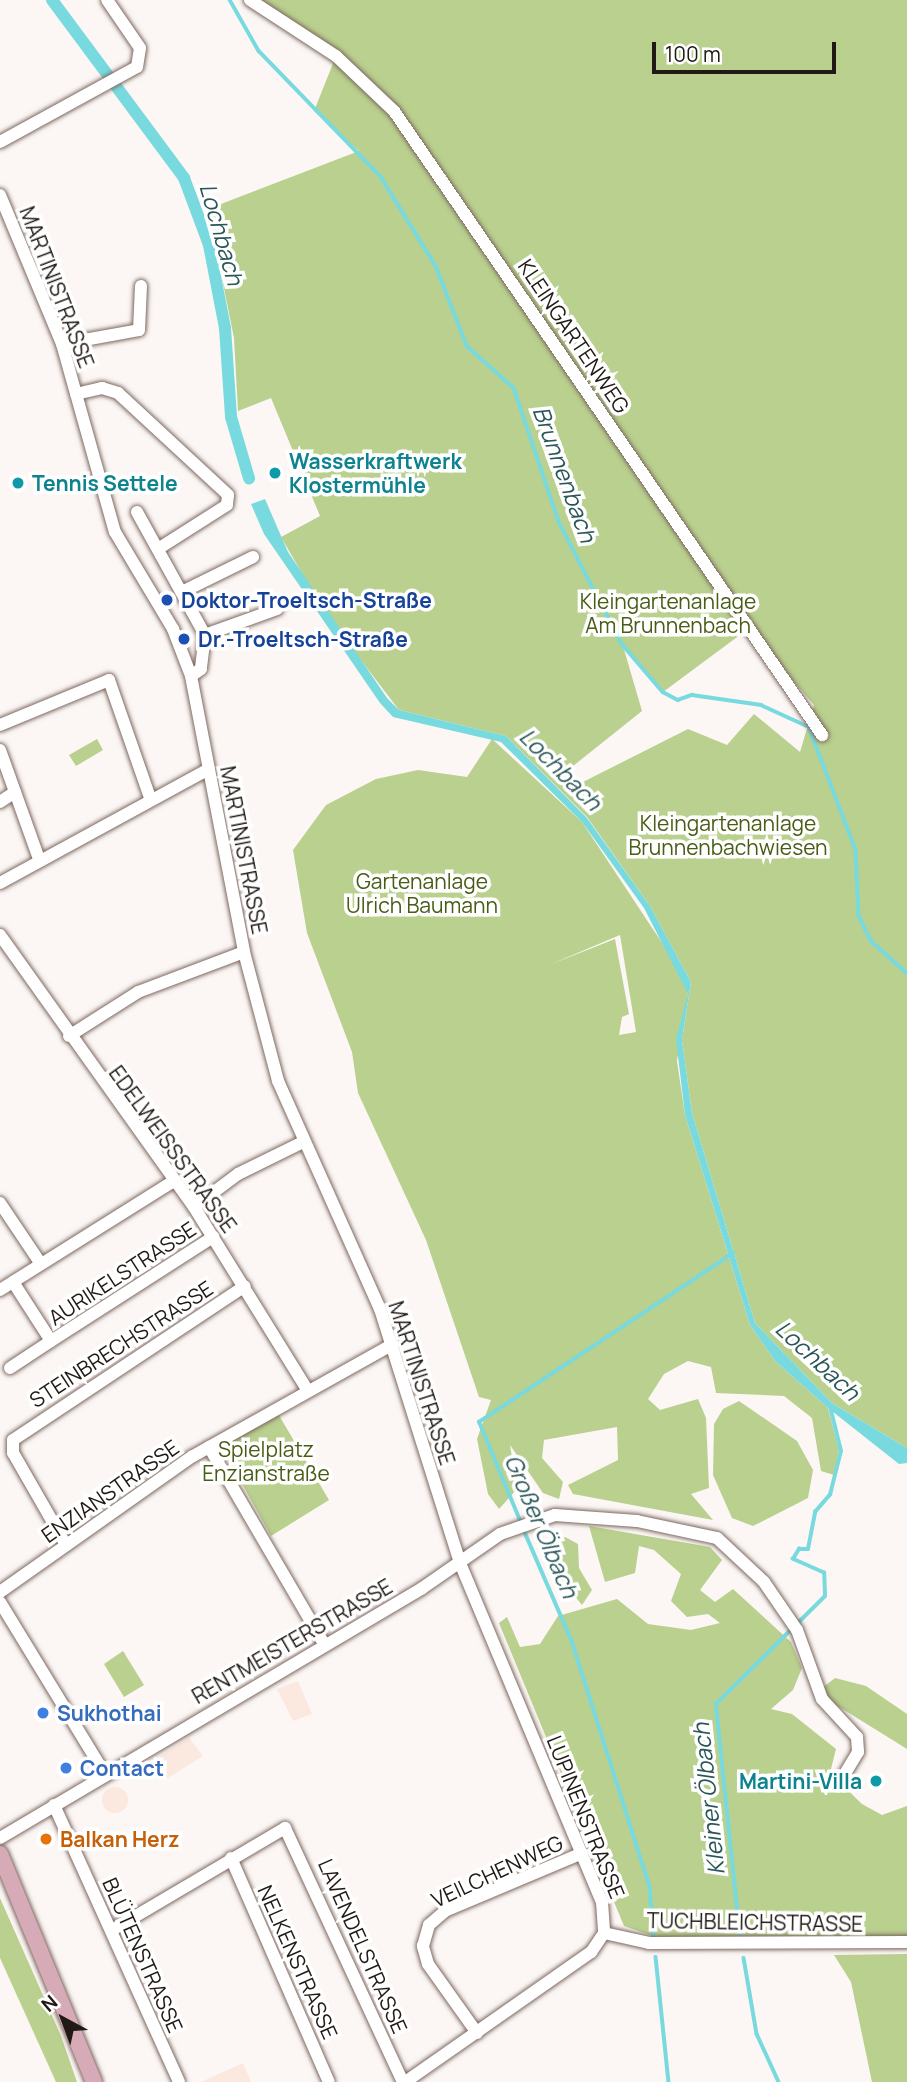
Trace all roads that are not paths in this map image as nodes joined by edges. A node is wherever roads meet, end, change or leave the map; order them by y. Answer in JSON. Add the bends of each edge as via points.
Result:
{"nodes":[{"id":1,"x":107,"y":0,"type":"edge"},
{"id":2,"x":250,"y":0,"type":"edge"},
{"id":3,"x":0,"y":142,"type":"edge"},
{"id":4,"x":0,"y":195,"type":"edge"},
{"id":5,"x":141,"y":286,"type":"dead end"},
{"id":6,"x":62,"y":344,"type":"junction"},
{"id":7,"x":76,"y":394,"type":"junction"},
{"id":8,"x":137,"y":512,"type":"dead end"},
{"id":9,"x":159,"y":549,"type":"junction"},
{"id":10,"x":253,"y":557,"type":"dead end"},
{"id":11,"x":184,"y":592,"type":"junction"},
{"id":12,"x":277,"y":609,"type":"dead end"},
{"id":13,"x":205,"y":635,"type":"junction"},
{"id":14,"x":191,"y":676,"type":"junction"},
{"id":15,"x":0,"y":725,"type":"edge"},
{"id":16,"x":822,"y":735,"type":"dead end"},
{"id":17,"x":0,"y":750,"type":"edge"},
{"id":18,"x":209,"y":769,"type":"junction"},
{"id":19,"x":15,"y":792,"type":"junction"},
{"id":20,"x":150,"y":798,"type":"junction"},
{"id":21,"x":0,"y":802,"type":"edge"},
{"id":22,"x":39,"y":859,"type":"junction"},
{"id":23,"x":0,"y":883,"type":"edge"},
{"id":24,"x":0,"y":935,"type":"edge"},
{"id":25,"x":244,"y":952,"type":"junction"},
{"id":26,"x":69,"y":1036,"type":"junction"},
{"id":27,"x":300,"y":1143,"type":"junction"},
{"id":28,"x":172,"y":1182,"type":"junction"},
{"id":29,"x":0,"y":1202,"type":"edge"},
{"id":30,"x":194,"y":1207,"type":"junction"},
{"id":31,"x":213,"y":1237,"type":"junction"},
{"id":32,"x":41,"y":1265,"type":"junction"},
{"id":33,"x":13,"y":1282,"type":"junction"},
{"id":34,"x":246,"y":1286,"type":"junction"},
{"id":35,"x":0,"y":1290,"type":"edge"},
{"id":36,"x":51,"y":1341,"type":"junction"},
{"id":37,"x":393,"y":1344,"type":"junction"},
{"id":38,"x":10,"y":1368,"type":"dead end"},
{"id":39,"x":308,"y":1391,"type":"junction"},
{"id":40,"x":209,"y":1447,"type":"junction"},
{"id":41,"x":66,"y":1545,"type":"junction"},
{"id":42,"x":460,"y":1563,"type":"junction"},
{"id":43,"x":0,"y":1592,"type":"edge"},
{"id":44,"x":0,"y":1602,"type":"edge"},
{"id":45,"x":324,"y":1644,"type":"junction"},
{"id":46,"x":106,"y":1774,"type":"junction"},
{"id":47,"x":843,"y":1777,"type":"dead end"},
{"id":48,"x":54,"y":1805,"type":"junction"},
{"id":49,"x":0,"y":1838,"type":"edge"},
{"id":50,"x":582,"y":1853,"type":"junction"},
{"id":51,"x":0,"y":1854,"type":"edge"},
{"id":52,"x":231,"y":1858,"type":"junction"},
{"id":53,"x":112,"y":1930,"type":"junction"},
{"id":54,"x":604,"y":1933,"type":"junction"},
{"id":55,"x":907,"y":1942,"type":"edge"},
{"id":56,"x":477,"y":2034,"type":"junction"},
{"id":57,"x":94,"y":2082,"type":"edge"},
{"id":58,"x":179,"y":2082,"type":"edge"},
{"id":59,"x":330,"y":2082,"type":"edge"},
{"id":60,"x":404,"y":2082,"type":"edge"}],
"edges":[{"from":1,"to":3,"type":"street","via":[[141,48],[142,59],[109,86]]},
{"from":2,"to":16,"type":"street","name":"KLEINGARTENWEG","via":[[336,56],[394,111]]},
{"from":4,"to":6,"type":"street","name":"MARTINISTRASSE"},
{"from":5,"to":6,"type":"street","via":[[139,330]]},
{"from":6,"to":7,"type":"street","name":"MARTINISTRASSE"},
{"from":7,"to":9,"type":"street","name":"MARTINISTRASSE","via":[[102,388],[118,393],[228,495],[227,505]]},
{"from":7,"to":14,"type":"street","name":"MARTINISTRASSE","via":[[115,533],[173,629]]},
{"from":8,"to":9,"type":"street"},
{"from":9,"to":11,"type":"street"},
{"from":10,"to":11,"type":"street"},
{"from":11,"to":13,"type":"street"},
{"from":12,"to":13,"type":"street"},
{"from":13,"to":14,"type":"street","via":[[201,669]]},
{"from":14,"to":18,"type":"street","name":"MARTINISTRASSE"},
{"from":15,"to":20,"type":"street","via":[[109,680]]},
{"from":17,"to":19,"type":"street"},
{"from":18,"to":20,"type":"street"},
{"from":18,"to":25,"type":"street","name":"MARTINISTRASSE"},
{"from":19,"to":21,"type":"street"},
{"from":19,"to":22,"type":"street"},
{"from":20,"to":22,"type":"street"},
{"from":22,"to":23,"type":"street"},
{"from":24,"to":26,"type":"street","name":"EDELWEISSSTRASSE"},
{"from":25,"to":26,"type":"street","via":[[138,992]]},
{"from":25,"to":27,"type":"street","name":"MARTINISTRASSE"},
{"from":26,"to":28,"type":"street","name":"EDELWEISSSTRASSE"},
{"from":27,"to":30,"type":"street","via":[[238,1174]]},
{"from":27,"to":37,"type":"street","name":"MARTINISTRASSE"},
{"from":28,"to":30,"type":"street","name":"EDELWEISSSTRASSE"},
{"from":28,"to":32,"type":"street"},
{"from":29,"to":32,"type":"street"},
{"from":30,"to":31,"type":"street","name":"EDELWEISSSTRASSE"},
{"from":31,"to":34,"type":"street","name":"EDELWEISSSTRASSE"},
{"from":31,"to":36,"type":"street","name":"AURIKELSTRASSE"},
{"from":32,"to":33,"type":"street"},
{"from":33,"to":35,"type":"street"},
{"from":33,"to":36,"type":"street","name":"AURIKELSTRASSE"},
{"from":34,"to":39,"type":"street","name":"EDELWEISSSTRASSE"},
{"from":34,"to":41,"type":"street","name":"STEINBRECHSTRASSE","via":[[13,1440],[13,1453]]},
{"from":36,"to":38,"type":"street","name":"AURIKELSTRASSE"},
{"from":37,"to":39,"type":"street","name":"ENZIANSTRASSE"},
{"from":37,"to":42,"type":"street","name":"MARTINISTRASSE"},
{"from":39,"to":40,"type":"street","name":"ENZIANSTRASSE"},
{"from":40,"to":41,"type":"street","name":"ENZIANSTRASSE"},
{"from":40,"to":45,"type":"street"},
{"from":41,"to":43,"type":"street","name":"ENZIANSTRASSE"},
{"from":42,"to":45,"type":"street","name":"RENTMEISTERSTRASSE"},
{"from":42,"to":47,"type":"street","via":[[512,1528],[555,1516],[638,1521],[717,1538],[764,1582],[795,1626],[822,1699],[857,1737],[858,1752]]},
{"from":42,"to":50,"type":"street","name":"LUPINENSTRASSE"},
{"from":44,"to":46,"type":"street"},
{"from":45,"to":46,"type":"street","name":"RENTMEISTERSTRASSE"},
{"from":46,"to":48,"type":"street","name":"RENTMEISTERSTRASSE"},
{"from":48,"to":49,"type":"street","name":"RENTMEISTERSTRASSE"},
{"from":48,"to":53,"type":"street","name":"BLÜTENSTRASSE"},
{"from":50,"to":54,"type":"street","name":"LUPINENSTRASSE","via":[[602,1902]]},
{"from":50,"to":56,"type":"street","name":"VEILCHENWEG","via":[[445,1911],[429,1925],[423,1947],[428,1964]]},
{"from":51,"to":57,"type":"main road"},
{"from":52,"to":53,"type":"street"},
{"from":52,"to":59,"type":"street","name":"NELKENSTRASSE"},
{"from":52,"to":60,"type":"street","name":"LAVENDELSTRASSE","via":[[285,1828]]},
{"from":53,"to":58,"type":"street","name":"BLÜTENSTRASSE"},
{"from":54,"to":55,"type":"street","name":"TUCHBLEICHSTRASSE","via":[[655,1942]]},
{"from":54,"to":56,"type":"street","name":"LUPINENSTRASSE","via":[[569,1970]]},
{"from":56,"to":60,"type":"street","name":"LUPINENSTRASSE"}]}
